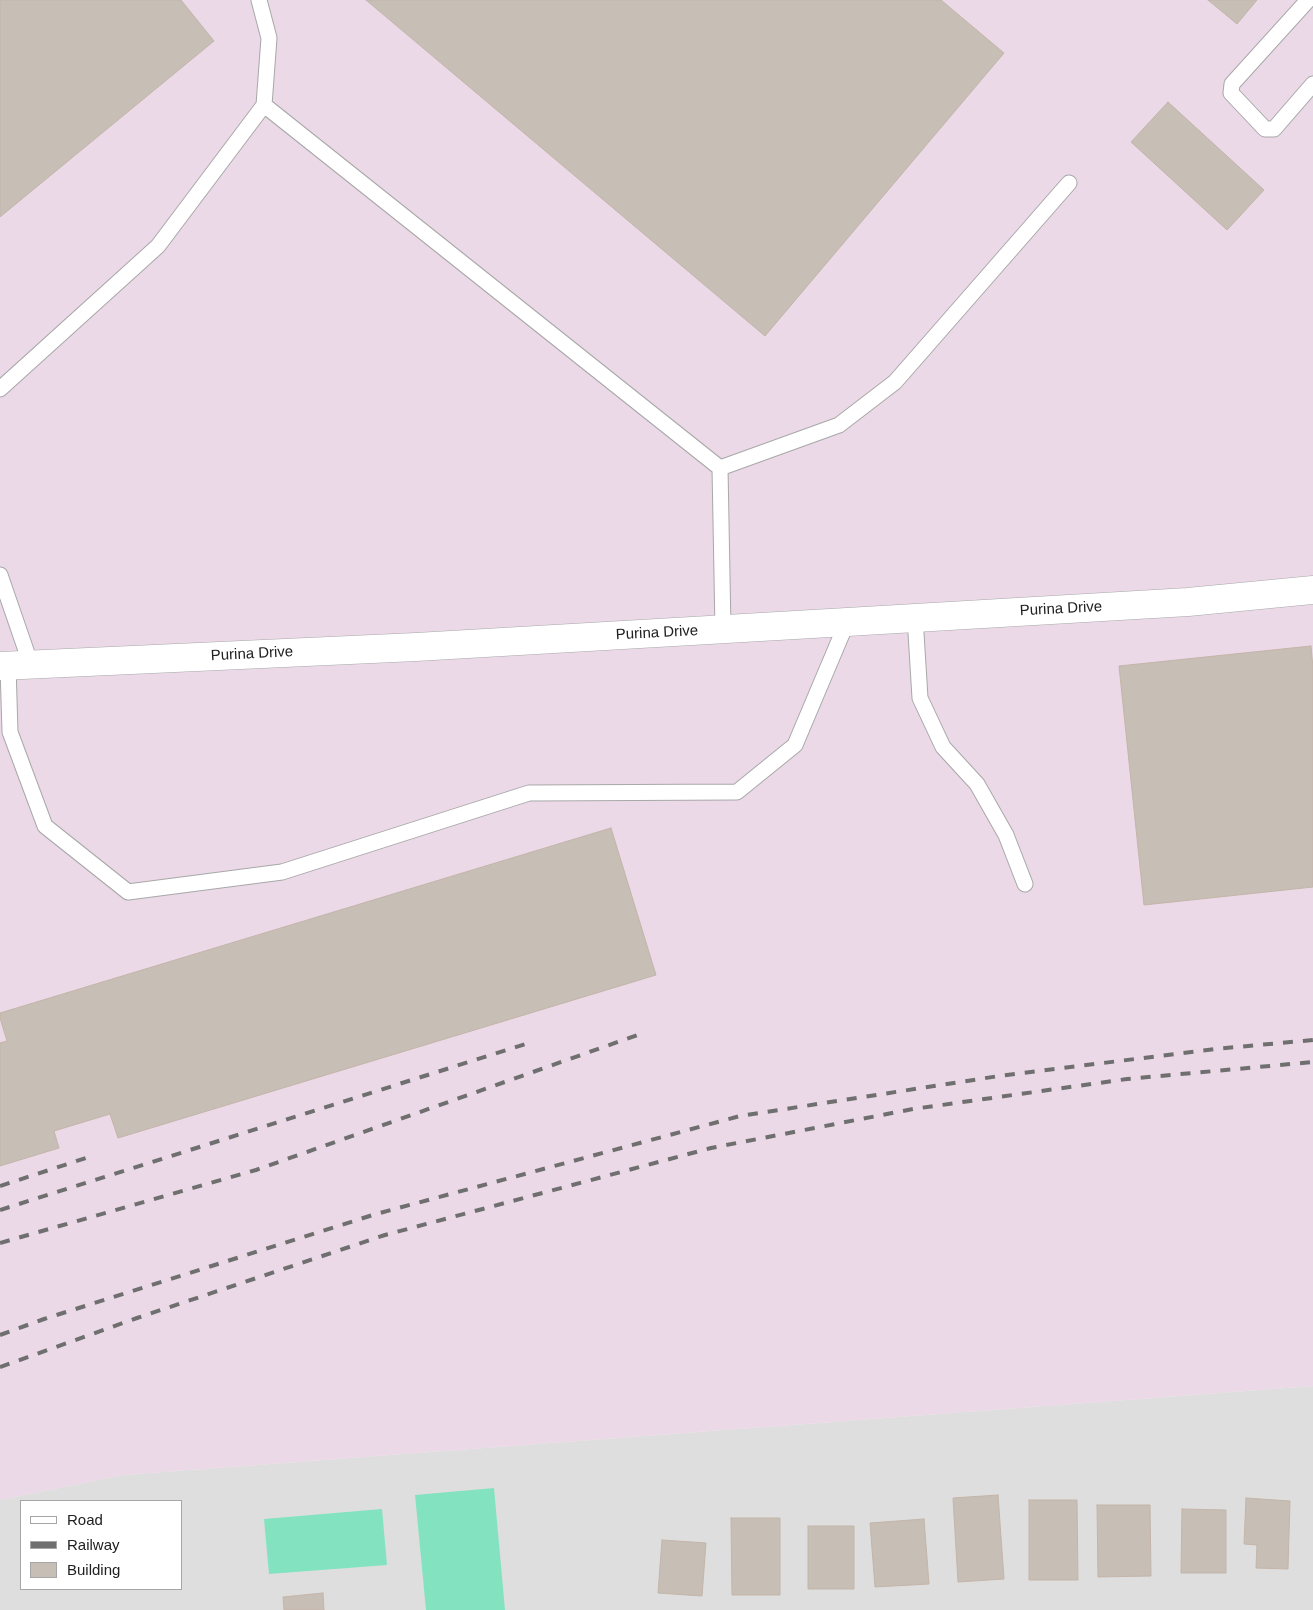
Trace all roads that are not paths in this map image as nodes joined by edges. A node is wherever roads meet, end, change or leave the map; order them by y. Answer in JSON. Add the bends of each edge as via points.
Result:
{"nodes":[{"id":1,"x":259,"y":0,"type":"edge"},
{"id":2,"x":1308,"y":0,"type":"edge"},
{"id":3,"x":1313,"y":84,"type":"edge"},
{"id":4,"x":264,"y":105,"type":"junction"},
{"id":5,"x":1069,"y":182,"type":"dead end"},
{"id":6,"x":0,"y":390,"type":"edge"},
{"id":7,"x":720,"y":468,"type":"junction"},
{"id":8,"x":0,"y":574,"type":"edge"},
{"id":9,"x":1313,"y":590,"type":"edge"},
{"id":10,"x":915,"y":617,"type":"junction"},
{"id":11,"x":847,"y":622,"type":"junction"},
{"id":12,"x":723,"y":629,"type":"junction"},
{"id":13,"x":13,"y":666,"type":"edge"},
{"id":14,"x":1025,"y":884,"type":"dead end"}],
"edges":[{"from":1,"to":4,"type":"lane","via":[[269,38]]},
{"from":2,"to":3,"type":"lane","via":[[1232,84],[1231,93],[1265,129],[1274,129]]},
{"from":4,"to":6,"type":"lane","via":[[158,246]]},
{"from":4,"to":7,"type":"lane"},
{"from":5,"to":7,"type":"lane","via":[[895,382],[839,425]]},
{"from":7,"to":12,"type":"lane"},
{"from":8,"to":13,"type":"lane"},
{"from":9,"to":10,"type":"street","name":"Purina Drive","via":[[1188,602]]},
{"from":10,"to":11,"type":"street","name":"Purina Drive"},
{"from":10,"to":14,"type":"lane","via":[[920,698],[943,747],[977,784],[1006,835]]},
{"from":11,"to":12,"type":"street","name":"Purina Drive"},
{"from":11,"to":13,"type":"lane","via":[[795,746],[738,792],[529,793],[282,872],[128,892],[45,826],[10,732]]},
{"from":12,"to":13,"type":"street","name":"Purina Drive"}]}
